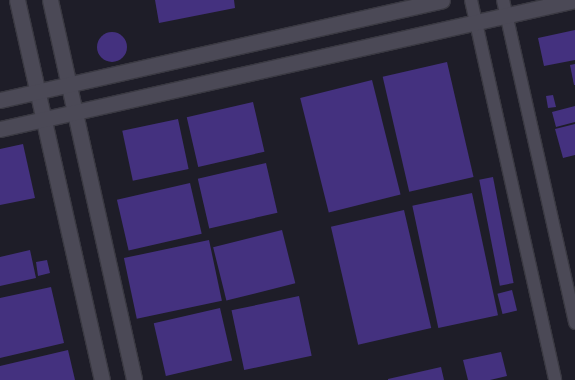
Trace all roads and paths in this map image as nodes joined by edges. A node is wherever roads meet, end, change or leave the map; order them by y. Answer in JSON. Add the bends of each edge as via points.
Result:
{"nodes":[{"id":1,"x":17,"y":0,"type":"edge"},
{"id":2,"x":50,"y":0,"type":"edge"},
{"id":3,"x":442,"y":0,"type":"edge"},
{"id":4,"x":471,"y":0,"type":"edge"},
{"id":5,"x":503,"y":0,"type":"edge"},
{"id":6,"x":575,"y":0,"type":"edge"},
{"id":7,"x":506,"y":15,"type":"junction"},
{"id":8,"x":476,"y":22,"type":"junction"},
{"id":9,"x":69,"y":84,"type":"junction"},
{"id":10,"x":37,"y":91,"type":"junction"},
{"id":11,"x":0,"y":100,"type":"edge"},
{"id":12,"x":75,"y":112,"type":"junction"},
{"id":13,"x":43,"y":119,"type":"junction"},
{"id":14,"x":0,"y":129,"type":"edge"},
{"id":15,"x":575,"y":323,"type":"edge"},
{"id":16,"x":102,"y":380,"type":"edge"},
{"id":17,"x":134,"y":380,"type":"edge"},
{"id":18,"x":555,"y":380,"type":"edge"}],
"edges":[{"from":1,"to":10,"type":"street"},
{"from":2,"to":9,"type":"street"},
{"from":3,"to":9,"type":"street"},
{"from":4,"to":8,"type":"street"},
{"from":5,"to":7,"type":"street"},
{"from":6,"to":7,"type":"street"},
{"from":7,"to":8,"type":"street"},
{"from":7,"to":15,"type":"street"},
{"from":8,"to":12,"type":"street"},
{"from":8,"to":18,"type":"street"},
{"from":9,"to":10,"type":"street"},
{"from":9,"to":12,"type":"street"},
{"from":10,"to":11,"type":"street"},
{"from":10,"to":13,"type":"street"},
{"from":12,"to":13,"type":"street"},
{"from":12,"to":17,"type":"street"},
{"from":13,"to":14,"type":"street"},
{"from":13,"to":16,"type":"street"}]}
